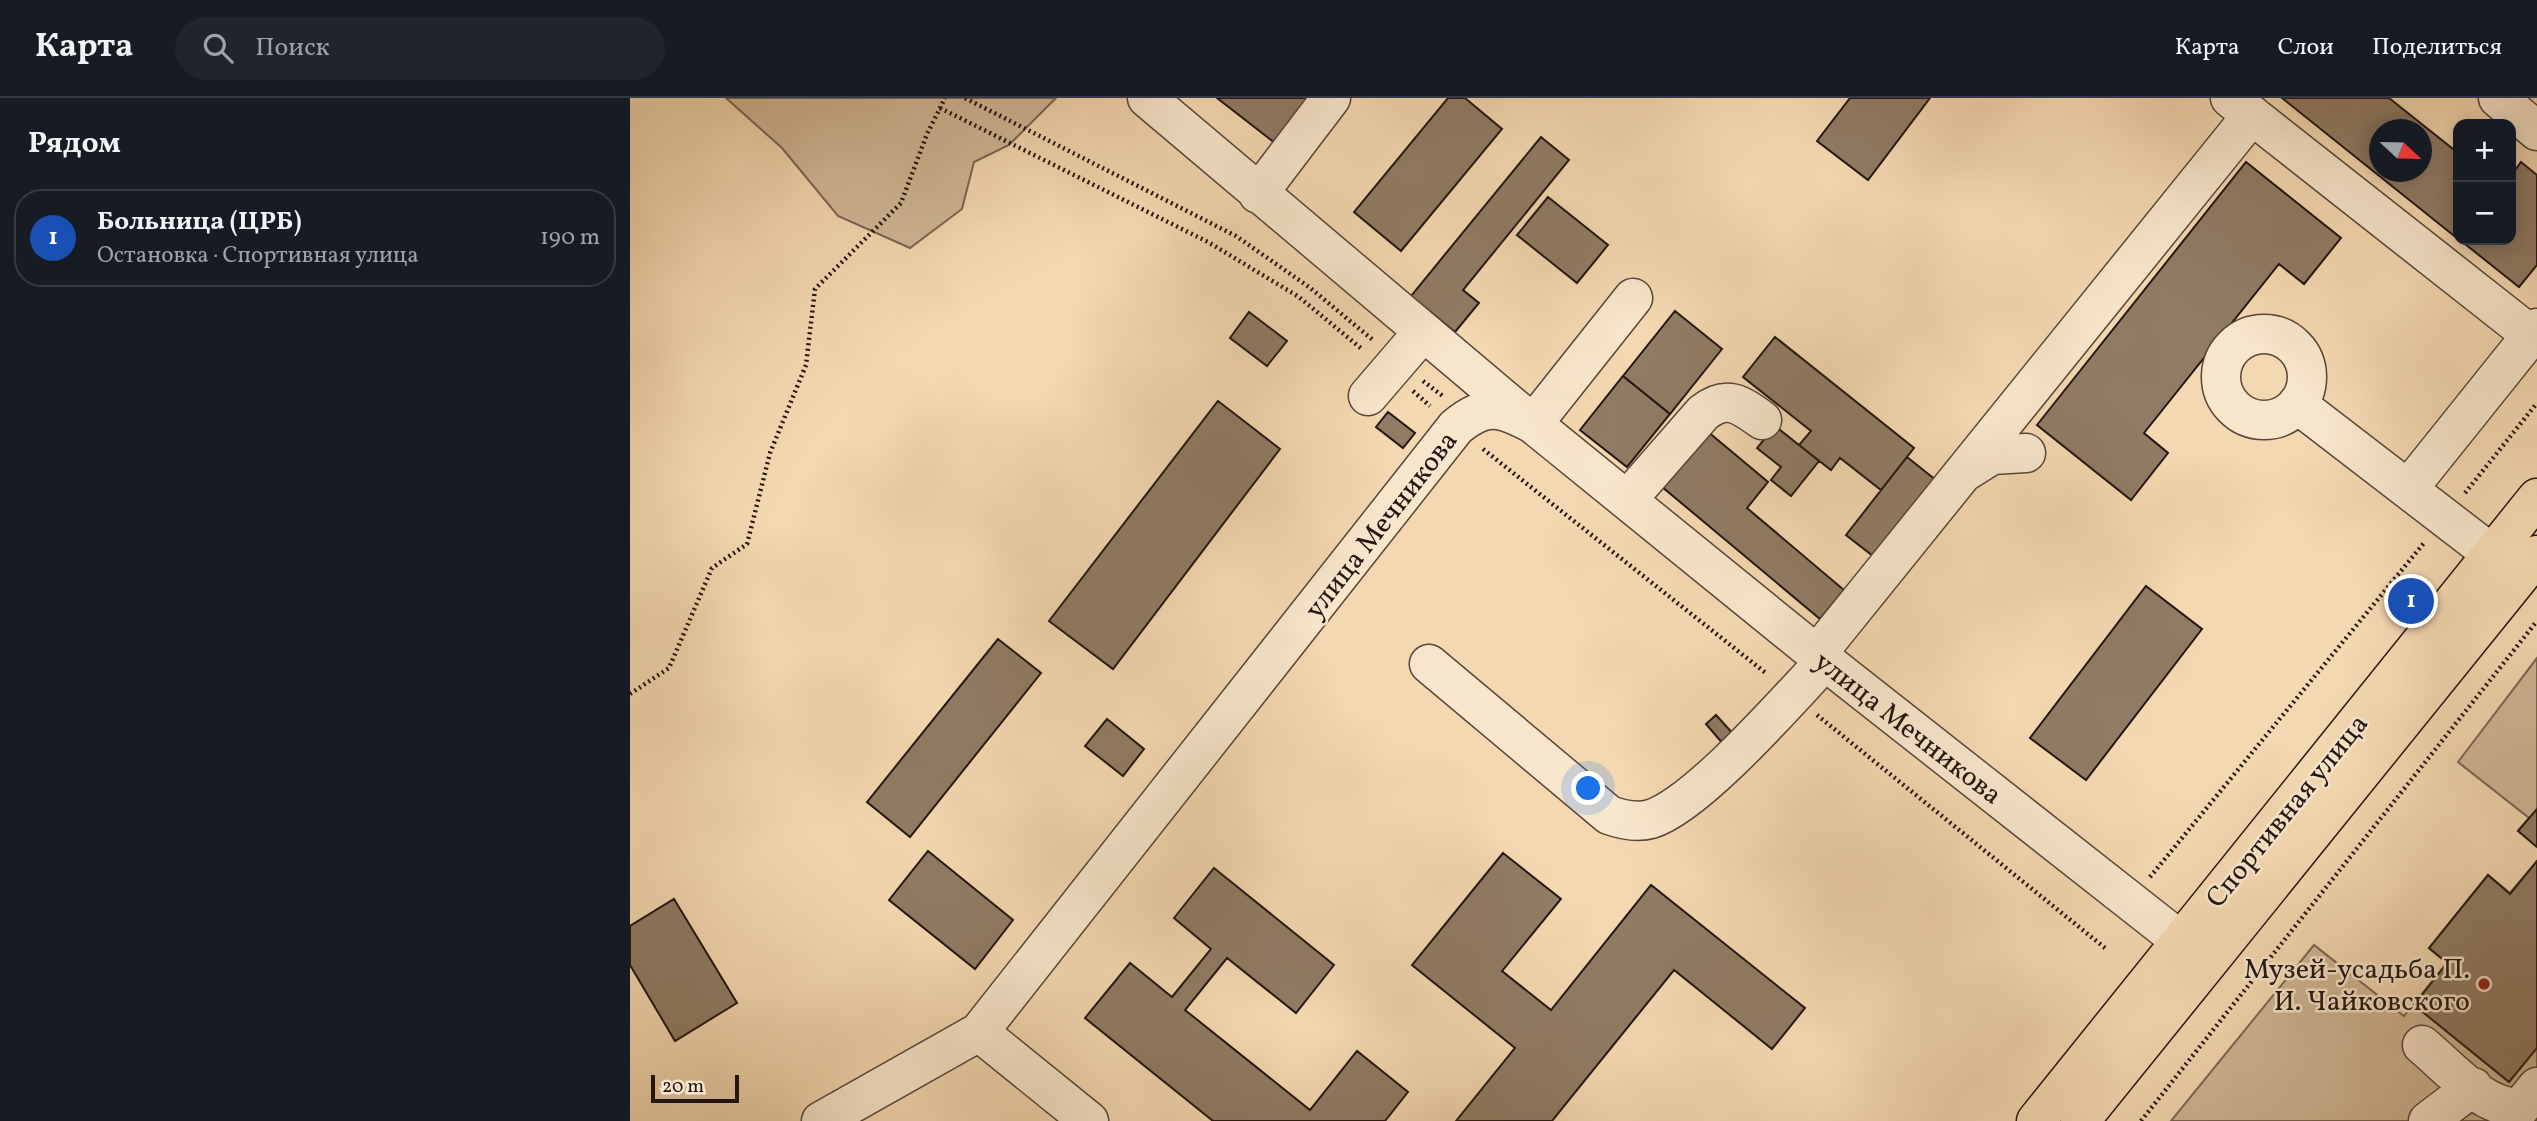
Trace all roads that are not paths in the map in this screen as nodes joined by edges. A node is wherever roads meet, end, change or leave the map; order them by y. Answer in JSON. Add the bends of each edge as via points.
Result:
{"nodes":[{"id":1,"x":1147,"y":98,"type":"edge"},
{"id":2,"x":1331,"y":98,"type":"edge"},
{"id":3,"x":2498,"y":98,"type":"edge"},
{"id":4,"x":2241,"y":107,"type":"edge"},
{"id":5,"x":2537,"y":131,"type":"edge"},
{"id":6,"x":1258,"y":194,"type":"junction"},
{"id":7,"x":1633,"y":298,"type":"dead end"},
{"id":8,"x":1423,"y":332,"type":"junction"},
{"id":9,"x":2534,"y":332,"type":"edge"},
{"id":10,"x":1368,"y":396,"type":"dead end"},
{"id":11,"x":2297,"y":404,"type":"dead end"},
{"id":12,"x":1762,"y":420,"type":"dead end"},
{"id":13,"x":1533,"y":424,"type":"junction"},
{"id":14,"x":2026,"y":453,"type":"dead end"},
{"id":15,"x":1963,"y":473,"type":"junction"},
{"id":16,"x":2408,"y":489,"type":"junction"},
{"id":17,"x":2537,"y":499,"type":"edge"},
{"id":18,"x":1627,"y":500,"type":"junction"},
{"id":19,"x":2492,"y":554,"type":"junction"},
{"id":20,"x":2534,"y":565,"type":"edge"},
{"id":21,"x":1821,"y":657,"type":"junction"},
{"id":22,"x":1429,"y":664,"type":"dead end"},
{"id":23,"x":2181,"y":941,"type":"junction"},
{"id":24,"x":979,"y":1032,"type":"junction"},
{"id":25,"x":2423,"y":1045,"type":"dead end"},
{"id":26,"x":2473,"y":1087,"type":"junction"},
{"id":27,"x":2536,"y":1095,"type":"edge"},
{"id":28,"x":821,"y":1121,"type":"edge"},
{"id":29,"x":1089,"y":1121,"type":"edge"},
{"id":30,"x":2036,"y":1121,"type":"edge"},
{"id":31,"x":2080,"y":1121,"type":"edge"},
{"id":32,"x":2428,"y":1121,"type":"edge"}],
"edges":[{"from":1,"to":6,"type":"street"},
{"from":2,"to":6,"type":"street"},
{"from":3,"to":5,"type":"street"},
{"from":4,"to":9,"type":"street"},
{"from":4,"to":15,"type":"street"},
{"from":6,"to":8,"type":"street"},
{"from":7,"to":13,"type":"street"},
{"from":8,"to":10,"type":"street"},
{"from":8,"to":13,"type":"street"},
{"from":9,"to":16,"type":"street"},
{"from":11,"to":16,"type":"street"},
{"from":12,"to":18,"type":"street","via":[[1740,404],[1715,403]]},
{"from":13,"to":18,"type":"street","name":"улица Мечникова"},
{"from":13,"to":24,"type":"street","name":"улица Мечникова","via":[[1490,408],[1455,427]]},
{"from":14,"to":15,"type":"street","via":[[1992,455]]},
{"from":15,"to":21,"type":"street"},
{"from":16,"to":19,"type":"street"},
{"from":17,"to":19,"type":"highway","name":"Спортивная улица"},
{"from":18,"to":21,"type":"street","name":"улица Мечникова"},
{"from":19,"to":23,"type":"highway","name":"Спортивная улица"},
{"from":20,"to":31,"type":"highway","name":"Спортивная улица"},
{"from":21,"to":22,"type":"street","via":[[1793,695],[1674,808],[1650,820],[1628,821],[1609,815]]},
{"from":21,"to":23,"type":"street","name":"улица Мечникова"},
{"from":23,"to":30,"type":"highway","name":"Спортивная улица"},
{"from":24,"to":28,"type":"street","name":"улица Мечникова"},
{"from":24,"to":29,"type":"street"},
{"from":25,"to":26,"type":"street"},
{"from":26,"to":27,"type":"street","via":[[2504,1108],[2520,1108]]},
{"from":26,"to":32,"type":"street"}]}
